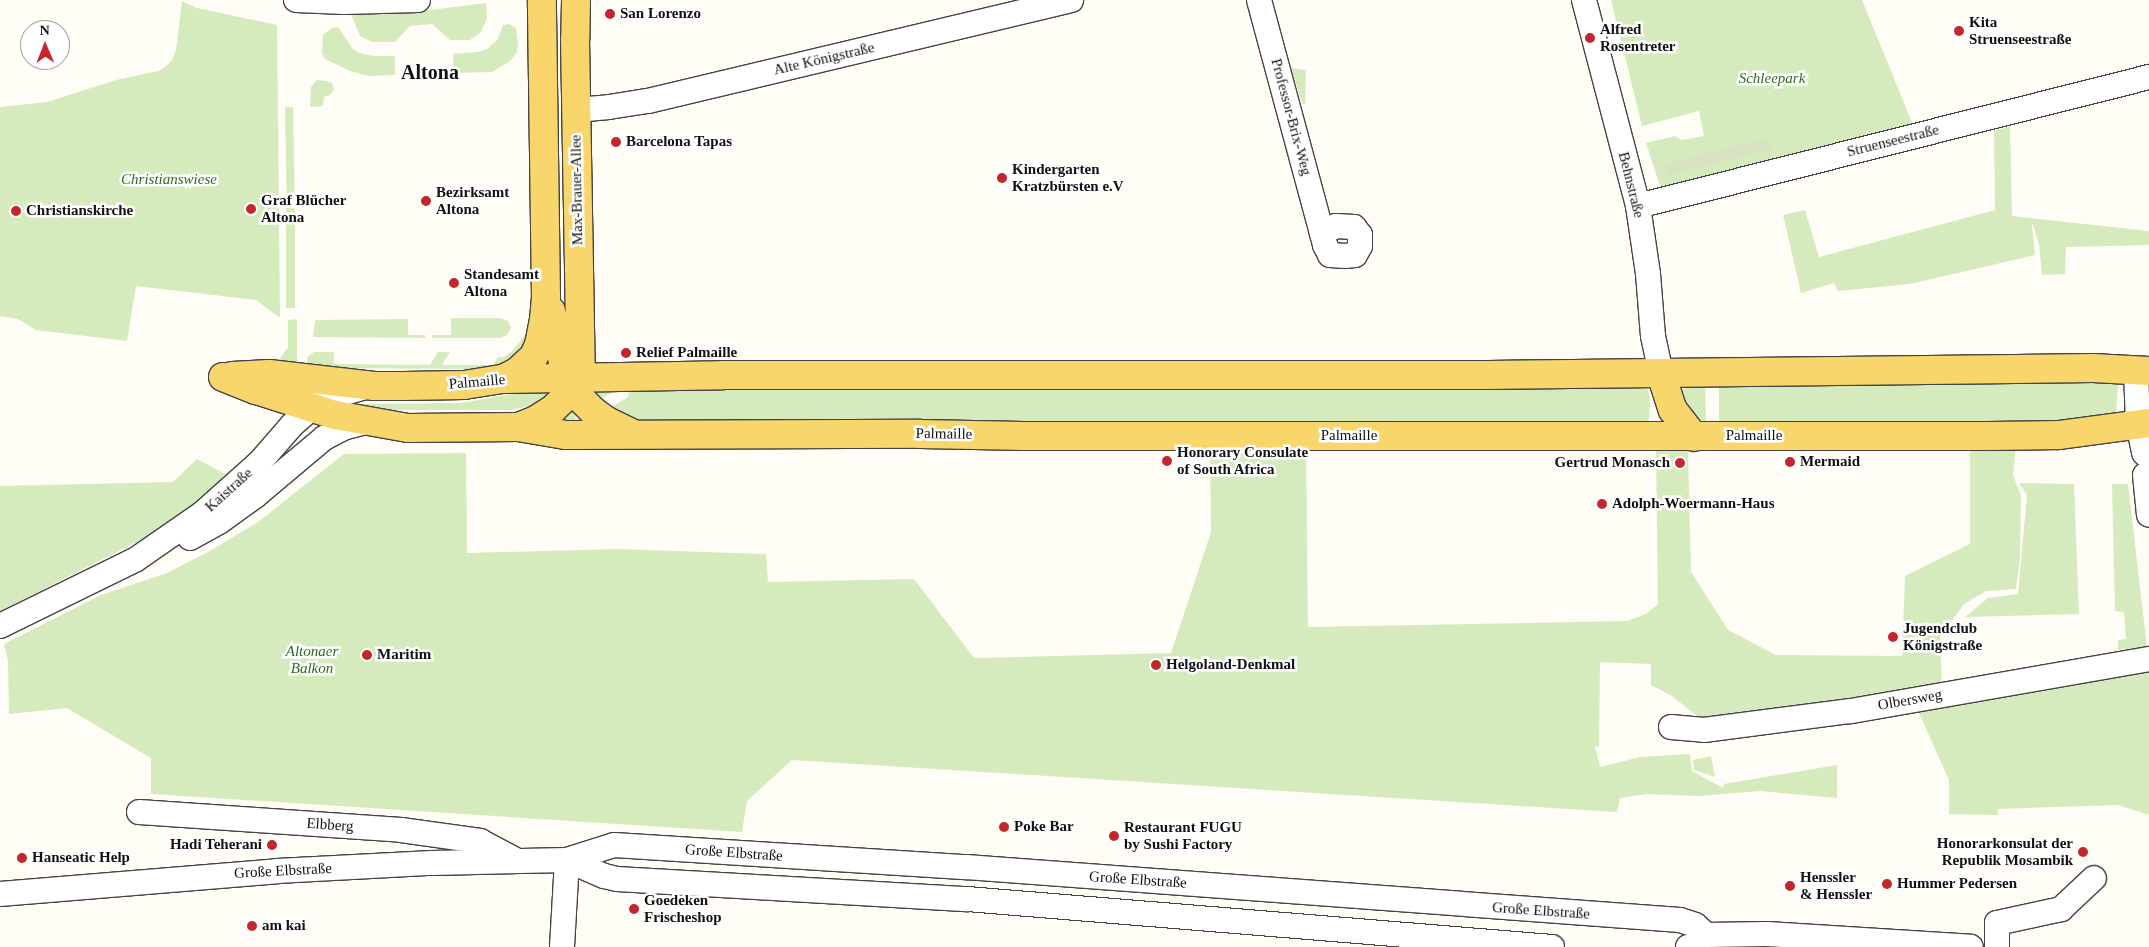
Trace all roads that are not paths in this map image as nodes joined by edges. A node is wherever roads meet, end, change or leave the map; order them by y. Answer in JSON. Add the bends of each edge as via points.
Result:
{"nodes":[{"id":1,"x":296,"y":0,"type":"edge"},
{"id":2,"x":418,"y":0,"type":"edge"},
{"id":3,"x":542,"y":0,"type":"edge"},
{"id":4,"x":576,"y":0,"type":"edge"},
{"id":5,"x":1071,"y":0,"type":"edge"},
{"id":6,"x":1259,"y":0,"type":"edge"},
{"id":7,"x":1584,"y":0,"type":"edge"},
{"id":8,"x":2149,"y":77,"type":"edge"},
{"id":9,"x":576,"y":110,"type":"junction"},
{"id":10,"x":1638,"y":206,"type":"junction"},
{"id":11,"x":1322,"y":233,"type":"dead end"},
{"id":12,"x":546,"y":297,"type":"junction"},
{"id":13,"x":2143,"y":371,"type":"edge"},
{"id":14,"x":1661,"y":374,"type":"junction"},
{"id":15,"x":302,"y":377,"type":"junction"},
{"id":16,"x":503,"y":379,"type":"junction"},
{"id":17,"x":574,"y":383,"type":"junction"},
{"id":18,"x":374,"y":386,"type":"junction"},
{"id":19,"x":325,"y":414,"type":"junction"},
{"id":20,"x":2143,"y":423,"type":"edge"},
{"id":21,"x":518,"y":427,"type":"junction"},
{"id":22,"x":636,"y":434,"type":"junction"},
{"id":23,"x":1694,"y":436,"type":"junction"},
{"id":24,"x":2149,"y":515,"type":"edge"},
{"id":25,"x":135,"y":560,"type":"junction"},
{"id":26,"x":0,"y":626,"type":"edge"},
{"id":27,"x":2149,"y":659,"type":"edge"},
{"id":28,"x":1671,"y":727,"type":"dead end"},
{"id":29,"x":139,"y":812,"type":"dead end"},
{"id":30,"x":515,"y":860,"type":"junction"},
{"id":31,"x":567,"y":860,"type":"junction"},
{"id":32,"x":2094,"y":878,"type":"dead end"},
{"id":33,"x":0,"y":894,"type":"edge"},
{"id":34,"x":1700,"y":943,"type":"edge"},
{"id":35,"x":562,"y":947,"type":"edge"},
{"id":36,"x":1552,"y":947,"type":"edge"},
{"id":37,"x":1971,"y":947,"type":"edge"},
{"id":38,"x":1997,"y":947,"type":"edge"}],
"edges":[{"from":1,"to":2,"type":"street"},
{"from":3,"to":12,"type":"main road"},
{"from":4,"to":9,"type":"main road","name":"Max-Brauer-Allee"},
{"from":5,"to":9,"type":"street","name":"Alte Königstraße","via":[[648,101]]},
{"from":6,"to":11,"type":"street","name":"Professor-Brix-Weg"},
{"from":7,"to":10,"type":"street","name":"Behnstraße"},
{"from":8,"to":10,"type":"street","name":"Struenseestraße"},
{"from":9,"to":17,"type":"main road","name":"Max-Brauer-Allee"},
{"from":10,"to":14,"type":"street","name":"Behnstraße","via":[[1653,336]]},
{"from":12,"to":16,"type":"main road","via":[[539,345],[526,364]]},
{"from":12,"to":17,"type":"main road"},
{"from":13,"to":14,"type":"main road","name":"Palmaille","via":[[2093,368]]},
{"from":13,"to":20,"type":"street"},
{"from":14,"to":17,"type":"main road","name":"Palmaille","via":[[724,375]]},
{"from":14,"to":23,"type":"main road","via":[[1674,410]]},
{"from":15,"to":18,"type":"main road","name":"Palmaille"},
{"from":15,"to":19,"type":"street","name":"Palmaille","via":[[322,386]]},
{"from":15,"to":19,"type":"main road","name":"Palmaille","via":[[269,374],[222,377]]},
{"from":16,"to":17,"type":"main road","name":"Palmaille"},
{"from":16,"to":18,"type":"main road","name":"Palmaille","via":[[464,385]]},
{"from":17,"to":21,"type":"main road","name":"Palmaille","via":[[544,416]]},
{"from":17,"to":22,"type":"main road","via":[[582,400],[607,421]]},
{"from":18,"to":19,"type":"street","name":"Palmaille"},
{"from":19,"to":21,"type":"main road","name":"Palmaille","via":[[408,428]]},
{"from":19,"to":25,"type":"street","name":"Kaistraße","via":[[292,425],[259,463],[203,513]]},
{"from":19,"to":25,"type":"street","name":"Kaistraße","via":[[290,468],[219,522],[181,543]]},
{"from":20,"to":23,"type":"main road","name":"Palmaille","via":[[2059,435]]},
{"from":20,"to":24,"type":"street"},
{"from":21,"to":22,"type":"main road","name":"Palmaille","via":[[566,436]]},
{"from":22,"to":23,"type":"main road","name":"Palmaille"},
{"from":25,"to":26,"type":"street","name":"Kaistraße"},
{"from":27,"to":28,"type":"street","name":"Olbersweg","via":[[1851,710],[1704,730]]},
{"from":29,"to":30,"type":"street","name":"Elbberg","via":[[411,832],[480,841]]},
{"from":30,"to":31,"type":"street","name":"Große Elbstraße"},
{"from":30,"to":33,"type":"street","name":"Große Elbstraße","via":[[203,876]]},
{"from":31,"to":34,"type":"street","name":"Große Elbstraße","via":[[614,845],[966,867],[1680,920],[1695,925]]},
{"from":31,"to":35,"type":"street"},
{"from":31,"to":36,"type":"street","name":"Große Elbstraße","via":[[617,879],[967,900]]},
{"from":32,"to":38,"type":"street","via":[[2061,909],[1997,923]]},
{"from":34,"to":37,"type":"street","name":"Große Elbstraße","via":[[1766,934]]}]}
